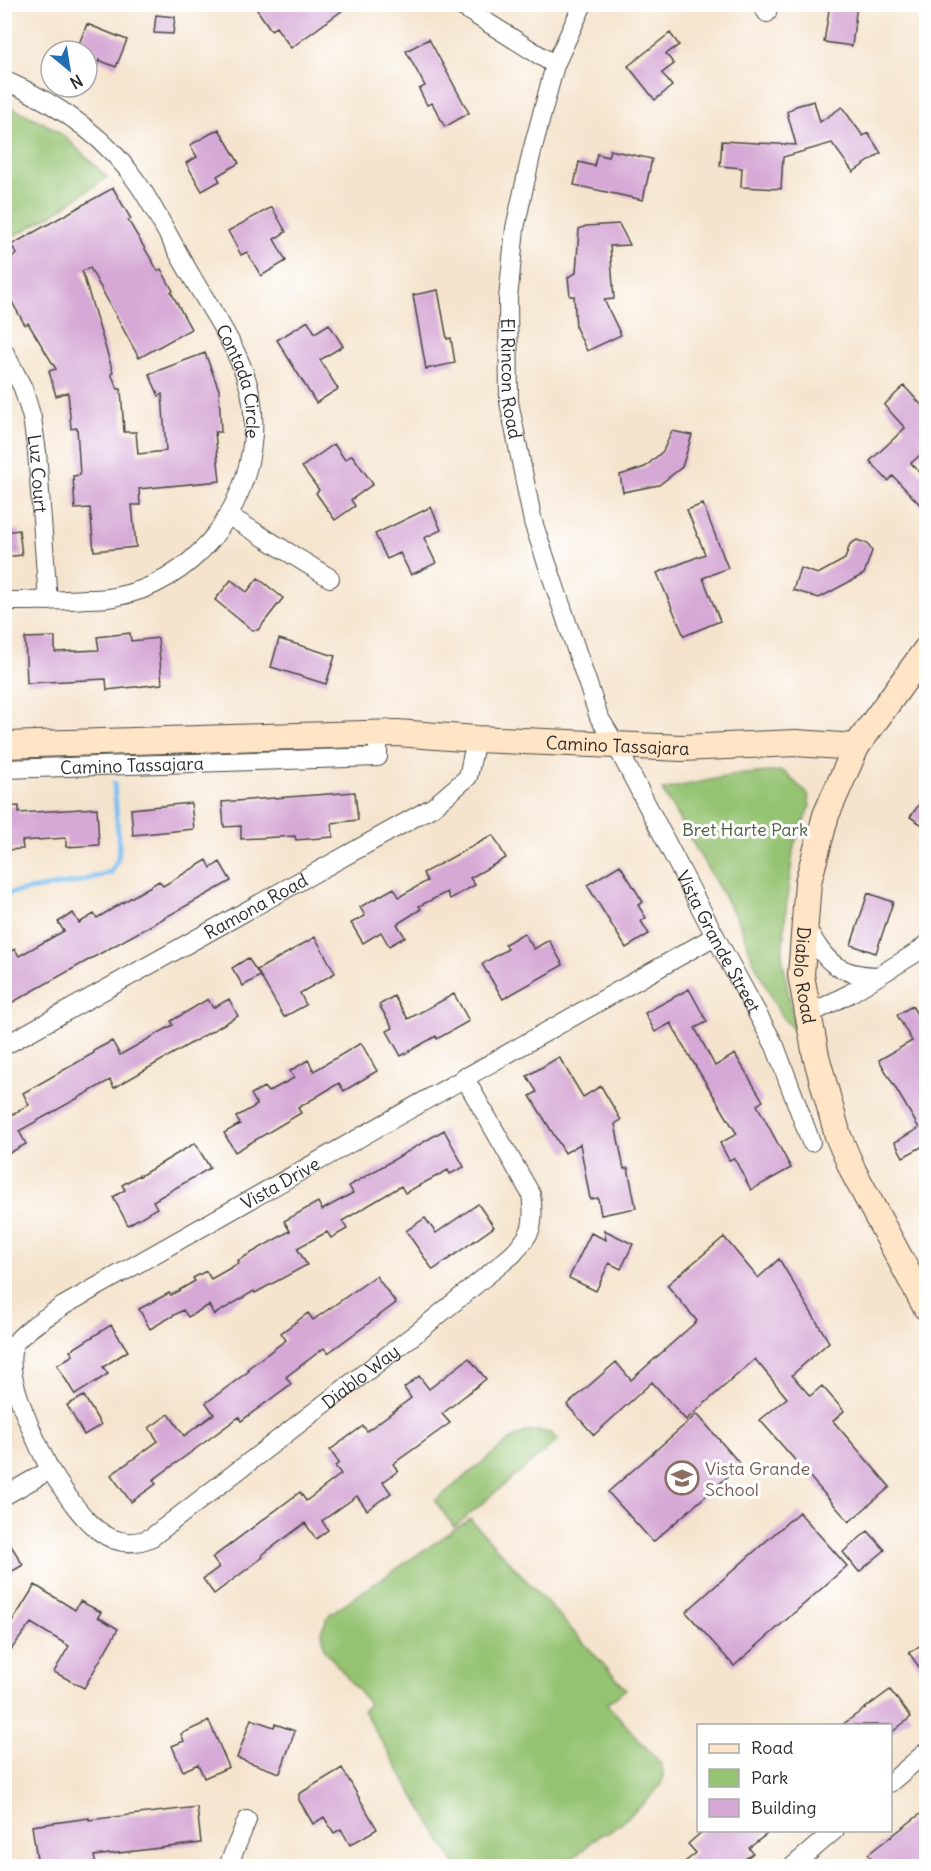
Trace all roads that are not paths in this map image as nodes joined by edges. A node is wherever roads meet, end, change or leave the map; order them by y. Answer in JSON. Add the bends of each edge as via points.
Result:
{"nodes":[{"id":1,"x":458,"y":4,"type":"edge"},
{"id":2,"x":583,"y":4,"type":"edge"},
{"id":3,"x":555,"y":65,"type":"junction"},
{"id":4,"x":4,"y":80,"type":"edge"},
{"id":5,"x":4,"y":351,"type":"edge"},
{"id":6,"x":229,"y":516,"type":"junction"},
{"id":7,"x":330,"y":578,"type":"dead end"},
{"id":8,"x":4,"y":601,"type":"edge"},
{"id":9,"x":48,"y":601,"type":"junction"},
{"id":10,"x":927,"y":650,"type":"edge"},
{"id":11,"x":378,"y":734,"type":"junction"},
{"id":12,"x":476,"y":739,"type":"junction"},
{"id":13,"x":4,"y":745,"type":"edge"},
{"id":14,"x":616,"y":745,"type":"junction"},
{"id":15,"x":856,"y":747,"type":"junction"},
{"id":16,"x":4,"y":770,"type":"edge"},
{"id":17,"x":805,"y":926,"type":"junction"},
{"id":18,"x":715,"y":936,"type":"junction"},
{"id":19,"x":927,"y":944,"type":"edge"},
{"id":20,"x":878,"y":976,"type":"junction"},
{"id":21,"x":808,"y":1015,"type":"junction"},
{"id":22,"x":4,"y":1046,"type":"edge"},
{"id":23,"x":464,"y":1077,"type":"junction"},
{"id":24,"x":811,"y":1142,"type":"dead end"},
{"id":25,"x":927,"y":1307,"type":"edge"},
{"id":26,"x":50,"y":1470,"type":"junction"},
{"id":27,"x":4,"y":1496,"type":"edge"},
{"id":28,"x":927,"y":1752,"type":"edge"},
{"id":29,"x":892,"y":1782,"type":"edge"},
{"id":30,"x":246,"y":1820,"type":"dead end"},
{"id":31,"x":833,"y":1832,"type":"edge"},
{"id":32,"x":228,"y":1866,"type":"edge"},
{"id":33,"x":793,"y":1866,"type":"edge"}],
"edges":[{"from":1,"to":3,"type":"street"},
{"from":2,"to":3,"type":"street","name":"El Rincon Road"},
{"from":3,"to":14,"type":"street","name":"El Rincon Road","via":[[531,150],[515,228],[508,299],[509,402],[533,522],[599,717]]},
{"from":4,"to":6,"type":"street","name":"Contada Circle","via":[[32,92],[82,123],[138,183],[232,347],[248,383],[254,419],[252,454]]},
{"from":5,"to":9,"type":"street","name":"Luz Court","via":[[23,388],[32,418]]},
{"from":6,"to":7,"type":"street"},
{"from":6,"to":9,"type":"street","name":"Contada Circle","via":[[212,540],[185,566],[152,586],[113,597]]},
{"from":8,"to":9,"type":"street","name":"Contada Circle"},
{"from":10,"to":15,"type":"street","name":"Diablo Road"},
{"from":11,"to":12,"type":"street","name":"Camino Tassajara"},
{"from":11,"to":13,"type":"street","name":"Camino Tassajara"},
{"from":11,"to":16,"type":"street","name":"Camino Tassajara","via":[[378,758]]},
{"from":12,"to":14,"type":"street","name":"Camino Tassajara"},
{"from":12,"to":22,"type":"street","name":"Ramona Road","via":[[468,777],[433,807]]},
{"from":14,"to":15,"type":"street","name":"Camino Tassajara","via":[[682,748],[796,743]]},
{"from":14,"to":18,"type":"street","name":"Vista Grande Street"},
{"from":15,"to":17,"type":"street","name":"Diablo Road","via":[[826,815],[808,882]]},
{"from":17,"to":20,"type":"street","via":[[818,948],[842,970]]},
{"from":17,"to":21,"type":"street","name":"Diablo Road","via":[[801,975]]},
{"from":18,"to":23,"type":"street","name":"Vista Drive"},
{"from":18,"to":24,"type":"street","name":"Vista Grande Street","via":[[775,1046]]},
{"from":19,"to":20,"type":"street"},
{"from":20,"to":21,"type":"street"},
{"from":21,"to":25,"type":"street","name":"Diablo Road","via":[[838,1136]]},
{"from":23,"to":26,"type":"street","name":"Vista Drive","via":[[35,1324],[14,1344],[9,1370],[14,1395]]},
{"from":23,"to":26,"type":"street","name":"Diablo Way","via":[[531,1194],[531,1230],[512,1255],[152,1537],[140,1542],[105,1535],[86,1521]]},
{"from":26,"to":27,"type":"street"},
{"from":28,"to":29,"type":"street"},
{"from":30,"to":32,"type":"street"},
{"from":31,"to":33,"type":"street"}]}
